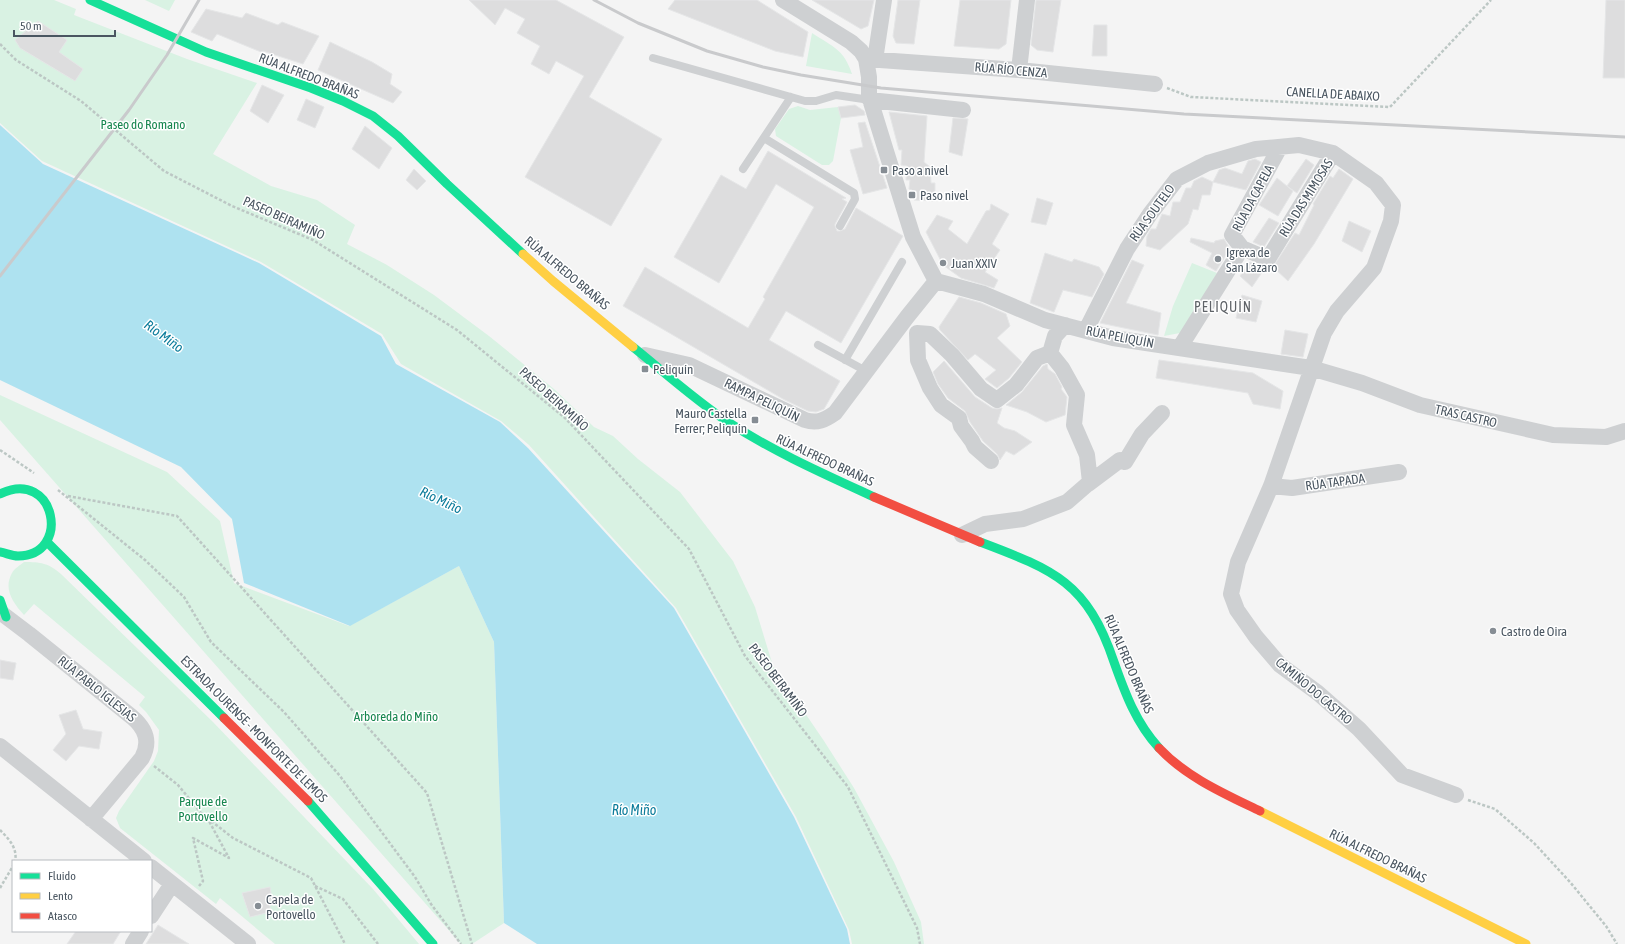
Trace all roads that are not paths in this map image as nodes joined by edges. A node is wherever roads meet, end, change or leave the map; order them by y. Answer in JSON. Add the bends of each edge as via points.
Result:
{"nodes":[{"id":1,"x":90,"y":0,"type":"edge"},
{"id":2,"x":783,"y":0,"type":"edge"},
{"id":3,"x":884,"y":0,"type":"edge"},
{"id":4,"x":1027,"y":0,"type":"edge"},
{"id":5,"x":653,"y":58,"type":"dead end"},
{"id":6,"x":870,"y":59,"type":"junction"},
{"id":7,"x":1019,"y":70,"type":"junction"},
{"id":8,"x":1155,"y":84,"type":"road end"},
{"id":9,"x":870,"y":93,"type":"junction"},
{"id":10,"x":791,"y":97,"type":"junction"},
{"id":11,"x":963,"y":110,"type":"dead end"},
{"id":12,"x":764,"y":138,"type":"junction"},
{"id":13,"x":1280,"y":147,"type":"junction"},
{"id":14,"x":1333,"y":153,"type":"junction"},
{"id":15,"x":743,"y":169,"type":"dead end"},
{"id":16,"x":840,"y":226,"type":"dead end"},
{"id":17,"x":1242,"y":248,"type":"junction"},
{"id":18,"x":902,"y":262,"type":"dead end"},
{"id":19,"x":936,"y":281,"type":"junction"},
{"id":20,"x":907,"y":317,"type":"junction"},
{"id":21,"x":1065,"y":325,"type":"junction"},
{"id":22,"x":1086,"y":330,"type":"junction"},
{"id":23,"x":918,"y":333,"type":"junction"},
{"id":24,"x":818,"y":345,"type":"dead end"},
{"id":25,"x":1180,"y":348,"type":"junction"},
{"id":26,"x":1050,"y":353,"type":"junction"},
{"id":27,"x":644,"y":355,"type":"junction"},
{"id":28,"x":845,"y":360,"type":"junction"},
{"id":29,"x":1311,"y":368,"type":"junction"},
{"id":30,"x":866,"y":371,"type":"junction"},
{"id":31,"x":1162,"y":413,"type":"dead end"},
{"id":32,"x":1625,"y":431,"type":"edge"},
{"id":33,"x":991,"y":461,"type":"dead end"},
{"id":34,"x":1399,"y":472,"type":"dead end"},
{"id":35,"x":1088,"y":484,"type":"junction"},
{"id":36,"x":1271,"y":486,"type":"junction"},
{"id":37,"x":0,"y":494,"type":"edge"},
{"id":38,"x":962,"y":535,"type":"junction"},
{"id":39,"x":47,"y":542,"type":"junction"},
{"id":40,"x":0,"y":552,"type":"edge"},
{"id":41,"x":0,"y":600,"type":"edge"},
{"id":42,"x":3,"y":615,"type":"edge"},
{"id":43,"x":0,"y":746,"type":"edge"},
{"id":44,"x":1456,"y":795,"type":"road end"},
{"id":45,"x":91,"y":819,"type":"junction"},
{"id":46,"x":143,"y":860,"type":"edge"},
{"id":47,"x":152,"y":868,"type":"edge"},
{"id":48,"x":172,"y":884,"type":"junction"},
{"id":49,"x":152,"y":914,"type":"edge"},
{"id":50,"x":140,"y":932,"type":"edge"},
{"id":51,"x":133,"y":944,"type":"edge"},
{"id":52,"x":248,"y":944,"type":"edge"},
{"id":53,"x":433,"y":944,"type":"edge"},
{"id":54,"x":1526,"y":944,"type":"edge"}],
"edges":[{"from":1,"to":27,"type":"main road","name":"RÚA ALFREDO BRAÑAS","via":[[206,52],[343,100],[373,116],[398,136],[553,281]]},
{"from":2,"to":6,"type":"street","via":[[851,42]]},
{"from":3,"to":6,"type":"street"},
{"from":4,"to":7,"type":"street"},
{"from":5,"to":10,"type":"lane"},
{"from":6,"to":7,"type":"street","name":"RÚA RÍO CENZA"},
{"from":6,"to":9,"type":"street"},
{"from":7,"to":8,"type":"street","name":"RÚA RÍO CENZA"},
{"from":9,"to":10,"type":"lane","via":[[836,96],[816,101]]},
{"from":9,"to":11,"type":"street"},
{"from":9,"to":19,"type":"street","via":[[914,237]]},
{"from":10,"to":12,"type":"lane"},
{"from":12,"to":15,"type":"lane"},
{"from":12,"to":16,"type":"lane","via":[[854,193],[855,199]]},
{"from":13,"to":14,"type":"street","name":"RÚA SOUTELO","via":[[1299,145]]},
{"from":13,"to":17,"type":"street","name":"RÚA DA CAPELA","via":[[1232,235]]},
{"from":13,"to":22,"type":"street","name":"RÚA SOUTELO","via":[[1256,149],[1208,163],[1177,178],[1127,249]]},
{"from":14,"to":17,"type":"street","name":"RÚA DAS MIMOSAS","via":[[1268,259]]},
{"from":14,"to":29,"type":"street","name":"RÚA SOUTELO","via":[[1376,183],[1393,205],[1391,221],[1374,268],[1337,311],[1324,332]]},
{"from":17,"to":25,"type":"street"},
{"from":18,"to":28,"type":"lane"},
{"from":19,"to":20,"type":"street","name":"RAMPA PELIQUÍN"},
{"from":19,"to":21,"type":"street","name":"RÚA PELIQUÍN","via":[[984,294],[1045,320]]},
{"from":20,"to":23,"type":"street"},
{"from":20,"to":30,"type":"street","name":"RAMPA PELIQUÍN"},
{"from":21,"to":22,"type":"street","name":"RÚA PELIQUÍN"},
{"from":21,"to":26,"type":"street","via":[[1055,336]]},
{"from":22,"to":25,"type":"street","name":"RÚA PELIQUÍN","via":[[1113,338]]},
{"from":23,"to":26,"type":"street","via":[[930,334],[981,389],[997,400],[1016,385],[1038,358]]},
{"from":23,"to":33,"type":"street","via":[[918,360],[930,388],[941,405],[959,418],[961,426],[975,447]]},
{"from":24,"to":28,"type":"lane"},
{"from":25,"to":29,"type":"street","name":"RÚA PELIQUÍN"},
{"from":26,"to":35,"type":"street","via":[[1077,395],[1074,425],[1087,454],[1090,482]]},
{"from":27,"to":30,"type":"street","name":"RAMPA PELIQUÍN","via":[[689,365],[812,422],[820,422],[835,413]]},
{"from":27,"to":38,"type":"main road","name":"RÚA ALFREDO BRAÑAS","via":[[734,428],[761,444]]},
{"from":28,"to":30,"type":"lane"},
{"from":29,"to":32,"type":"street","name":"TRAS CASTRO","via":[[1362,383],[1420,405],[1553,435],[1606,437]]},
{"from":29,"to":36,"type":"street","name":"CAMIÑO DO CASTRO"},
{"from":31,"to":35,"type":"street","via":[[1142,434],[1125,462],[1120,460]]},
{"from":34,"to":36,"type":"street","name":"RÚA TAPADA","via":[[1292,488]]},
{"from":35,"to":38,"type":"street","via":[[1067,502],[1023,519],[984,524]]},
{"from":36,"to":44,"type":"street","name":"CAMIÑO DO CASTRO","via":[[1238,562],[1231,594],[1237,610],[1280,665],[1318,693],[1359,729],[1402,775]]},
{"from":37,"to":39,"type":"main road","via":[[12,489],[24,489],[43,500],[52,520],[52,532]]},
{"from":38,"to":54,"type":"main road","name":"RÚA ALFREDO BRAÑAS","via":[[1039,566],[1073,589],[1088,606],[1105,633],[1136,718],[1158,746],[1187,771],[1218,790]]},
{"from":39,"to":40,"type":"main road","via":[[40,550],[21,558],[8,559]]},
{"from":39,"to":53,"type":"main road","name":"ESTRADA OURENSE - MONFORTE DE LEMOS","via":[[313,806]]},
{"from":41,"to":42,"type":"main road"},
{"from":42,"to":45,"type":"street","name":"RÚA PABLO IGLESIAS","via":[[139,723],[145,732],[146,750],[142,758]]},
{"from":43,"to":45,"type":"street"},
{"from":45,"to":46,"type":"street"},
{"from":47,"to":48,"type":"street"},
{"from":48,"to":49,"type":"street"},
{"from":48,"to":52,"type":"street"},
{"from":50,"to":51,"type":"street"}]}
